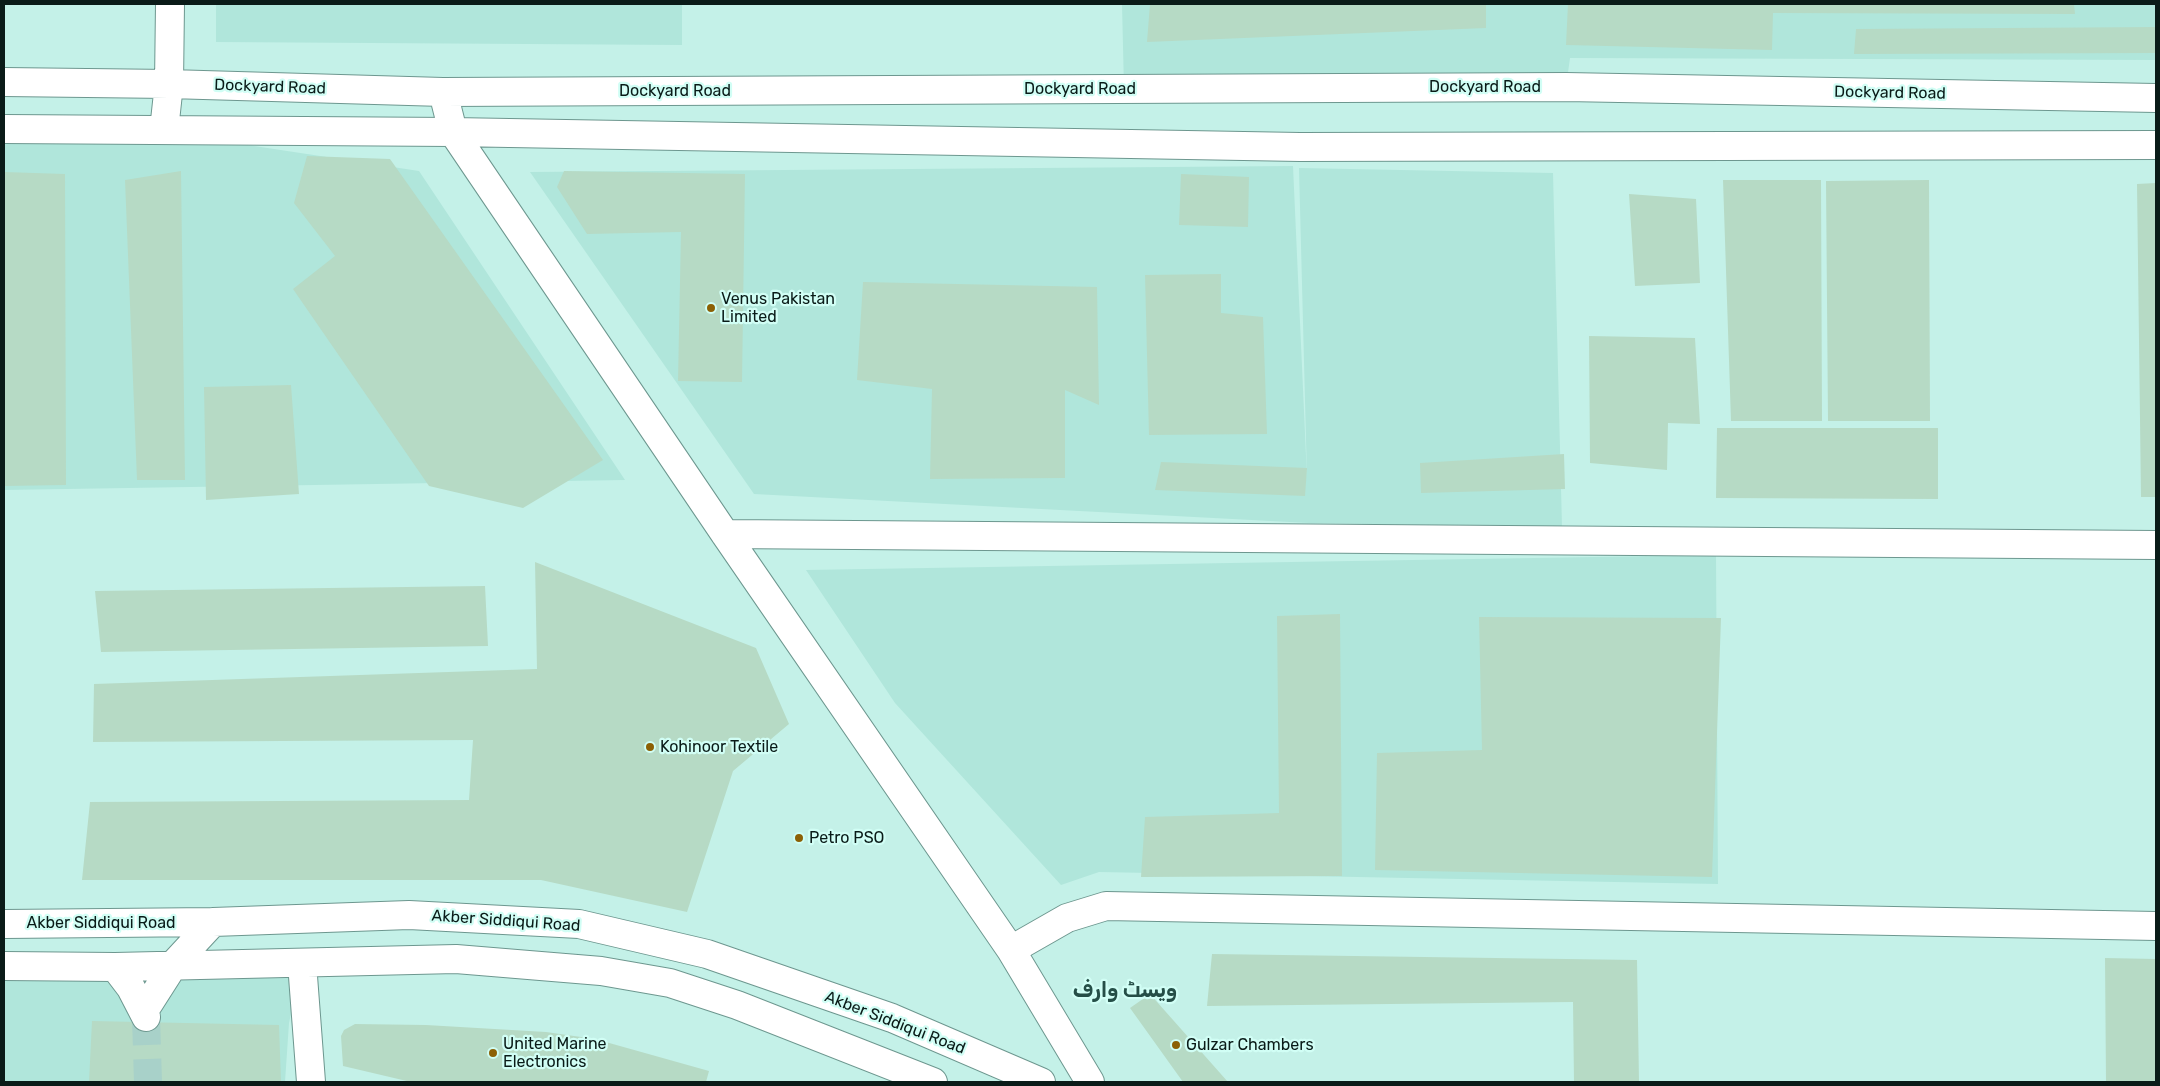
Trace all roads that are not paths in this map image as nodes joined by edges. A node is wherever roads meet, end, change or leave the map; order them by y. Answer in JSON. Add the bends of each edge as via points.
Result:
{"nodes":[{"id":1,"x":170,"y":4,"type":"edge"},
{"id":2,"x":4,"y":82,"type":"edge"},
{"id":3,"x":169,"y":84,"type":"junction"},
{"id":4,"x":443,"y":92,"type":"junction"},
{"id":5,"x":2156,"y":98,"type":"edge"},
{"id":6,"x":4,"y":129,"type":"edge"},
{"id":7,"x":164,"y":130,"type":"junction"},
{"id":8,"x":453,"y":132,"type":"junction"},
{"id":9,"x":2156,"y":145,"type":"edge"},
{"id":10,"x":725,"y":534,"type":"junction"},
{"id":11,"x":2156,"y":545,"type":"edge"},
{"id":12,"x":213,"y":922,"type":"junction"},
{"id":13,"x":4,"y":924,"type":"edge"},
{"id":14,"x":2156,"y":926,"type":"edge"},
{"id":15,"x":1011,"y":950,"type":"junction"},
{"id":16,"x":302,"y":963,"type":"junction"},
{"id":17,"x":174,"y":964,"type":"junction"},
{"id":18,"x":4,"y":966,"type":"edge"},
{"id":19,"x":115,"y":967,"type":"junction"},
{"id":20,"x":312,"y":1082,"type":"edge"},
{"id":21,"x":933,"y":1082,"type":"edge"},
{"id":22,"x":1041,"y":1082,"type":"edge"},
{"id":23,"x":1090,"y":1082,"type":"edge"}],
"edges":[{"from":1,"to":3,"type":"street"},
{"from":2,"to":3,"type":"street","name":"Dockyard Road"},
{"from":3,"to":4,"type":"street","name":"Dockyard Road"},
{"from":3,"to":7,"type":"street"},
{"from":4,"to":5,"type":"street","name":"Dockyard Road","via":[[1566,87]]},
{"from":4,"to":8,"type":"street"},
{"from":6,"to":7,"type":"street"},
{"from":7,"to":8,"type":"street"},
{"from":8,"to":9,"type":"street","via":[[1300,147]]},
{"from":8,"to":10,"type":"street"},
{"from":10,"to":11,"type":"street"},
{"from":10,"to":15,"type":"street"},
{"from":12,"to":13,"type":"street","name":"Akber Siddiqui Road"},
{"from":12,"to":17,"type":"street"},
{"from":12,"to":22,"type":"street","name":"Akber Siddiqui Road","via":[[409,915],[580,924],[707,954],[892,1018]]},
{"from":14,"to":15,"type":"street","via":[[1106,906],[1067,918]]},
{"from":15,"to":23,"type":"street"},
{"from":16,"to":17,"type":"street"},
{"from":16,"to":20,"type":"street"},
{"from":16,"to":21,"type":"street","via":[[456,959],[640,976],[756,1012]]},
{"from":17,"to":19,"type":"street"},
{"from":17,"to":19,"type":"street","via":[[145,1014]]},
{"from":18,"to":19,"type":"street"}]}
